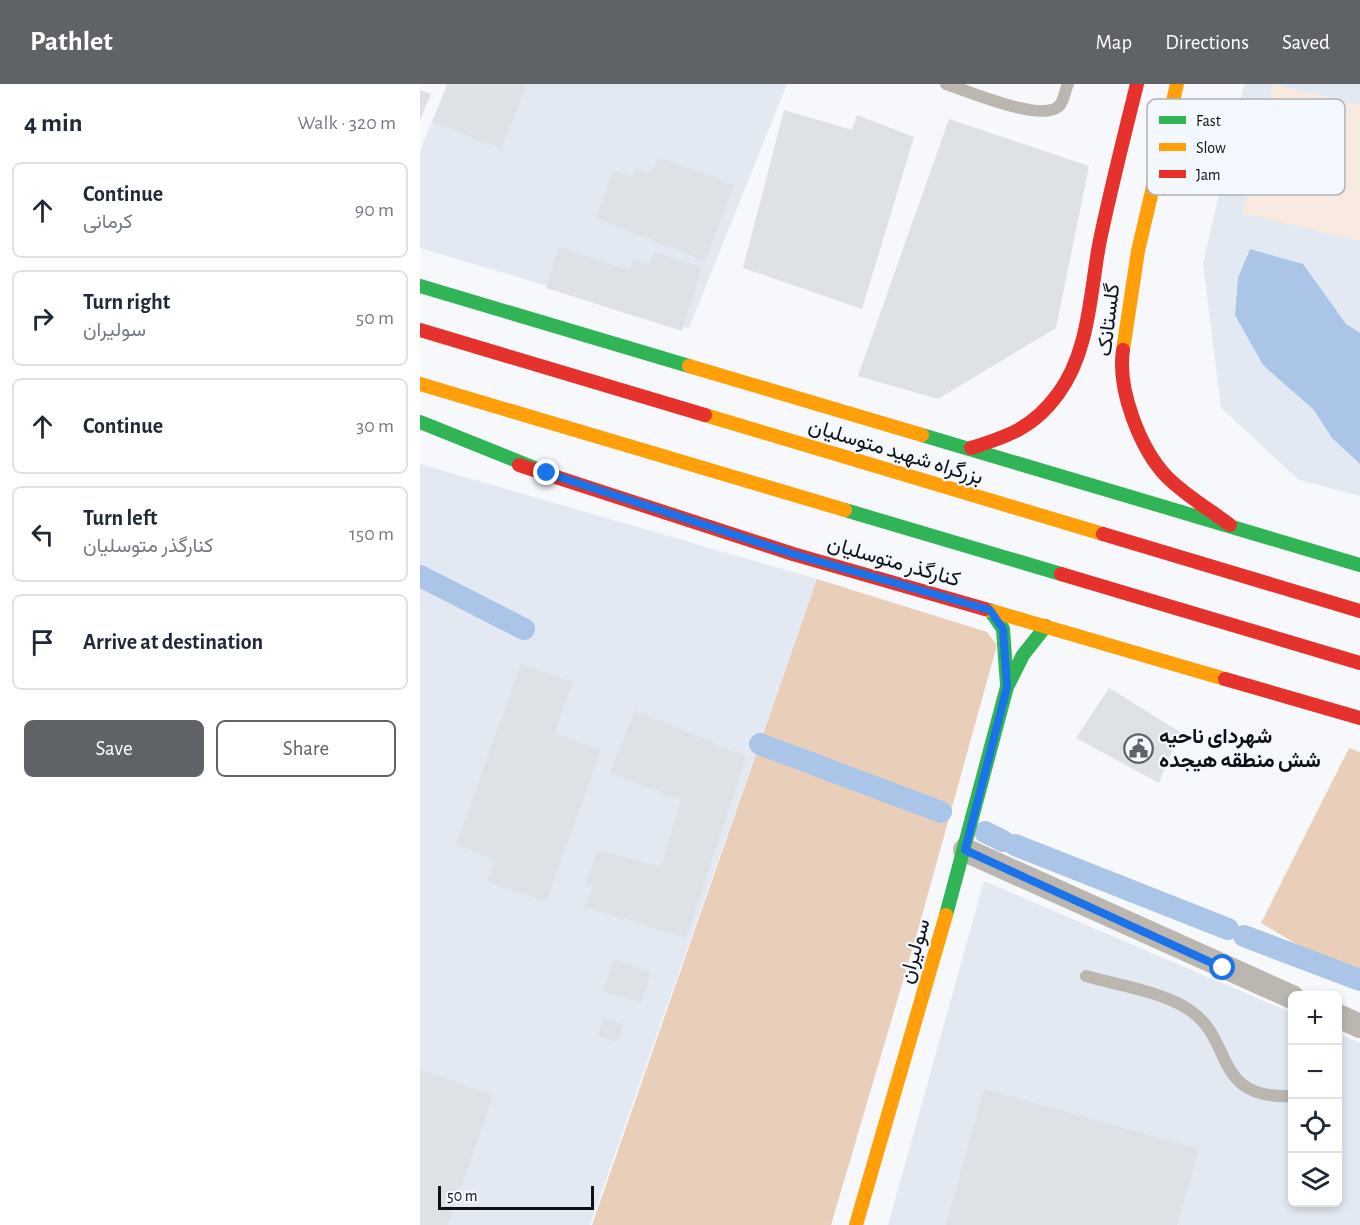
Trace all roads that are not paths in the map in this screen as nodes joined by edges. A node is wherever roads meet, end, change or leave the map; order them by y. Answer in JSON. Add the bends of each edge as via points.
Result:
{"nodes":[{"id":1,"x":946,"y":84,"type":"edge"},
{"id":2,"x":1068,"y":84,"type":"edge"},
{"id":3,"x":1137,"y":84,"type":"edge"},
{"id":4,"x":1177,"y":84,"type":"edge"},
{"id":5,"x":1173,"y":99,"type":"edge"},
{"id":6,"x":1151,"y":195,"type":"edge"},
{"id":7,"x":1110,"y":244,"type":"junction"},
{"id":8,"x":1138,"y":251,"type":"junction"},
{"id":9,"x":420,"y":286,"type":"edge"},
{"id":10,"x":420,"y":330,"type":"edge"},
{"id":11,"x":420,"y":384,"type":"edge"},
{"id":12,"x":420,"y":422,"type":"edge"},
{"id":13,"x":420,"y":435,"type":"edge"},
{"id":14,"x":971,"y":448,"type":"junction"},
{"id":15,"x":547,"y":473,"type":"junction"},
{"id":16,"x":1230,"y":525,"type":"junction"},
{"id":17,"x":1360,"y":565,"type":"edge"},
{"id":18,"x":990,"y":610,"type":"junction"},
{"id":19,"x":1360,"y":611,"type":"edge"},
{"id":20,"x":1046,"y":626,"type":"junction"},
{"id":21,"x":1360,"y":663,"type":"edge"},
{"id":22,"x":1007,"y":687,"type":"junction"},
{"id":23,"x":1360,"y":718,"type":"edge"},
{"id":24,"x":965,"y":850,"type":"junction"},
{"id":25,"x":1086,"y":976,"type":"dead end"},
{"id":26,"x":1288,"y":995,"type":"edge"},
{"id":27,"x":1342,"y":1018,"type":"edge"},
{"id":28,"x":1360,"y":1026,"type":"edge"},
{"id":29,"x":1288,"y":1096,"type":"edge"},
{"id":30,"x":856,"y":1225,"type":"edge"}],
"edges":[{"from":1,"to":2,"type":"lane","via":[[1028,110],[1051,111],[1060,105]]},
{"from":3,"to":7,"type":"main road","name":"گلستانک"},
{"from":4,"to":5,"type":"main road","name":"گلستانک"},
{"from":6,"to":8,"type":"main road","name":"گلستانک"},
{"from":7,"to":8,"type":"main road"},
{"from":7,"to":14,"type":"main road","name":"گلستانک","via":[[1083,346],[1049,407],[1017,433]]},
{"from":8,"to":16,"type":"main road","name":"گلستانک","via":[[1121,362],[1134,426],[1167,477]]},
{"from":9,"to":14,"type":"main road"},
{"from":10,"to":19,"type":"main road","name":"بزرگراه شهید متوسلیان"},
{"from":11,"to":21,"type":"main road"},
{"from":12,"to":15,"type":"main road"},
{"from":13,"to":15,"type":"main road","name":"کنارگذر متوسلیان"},
{"from":14,"to":16,"type":"main road"},
{"from":15,"to":18,"type":"main road","name":"کنارگذر متوسلیان","via":[[793,554]]},
{"from":16,"to":17,"type":"main road"},
{"from":18,"to":20,"type":"main road","name":"کنارگذر متوسلیان"},
{"from":18,"to":22,"type":"main road","via":[[1003,629]]},
{"from":20,"to":22,"type":"main road","via":[[1023,655]]},
{"from":20,"to":23,"type":"main road","name":"کنارگذر متوسلیان"},
{"from":22,"to":24,"type":"main road","name":"سولیران"},
{"from":24,"to":26,"type":"street"},
{"from":24,"to":30,"type":"main road","name":"سولیران"},
{"from":25,"to":29,"type":"lane","via":[[1167,999],[1192,1011],[1244,1087],[1276,1097]]},
{"from":27,"to":28,"type":"street"}]}
